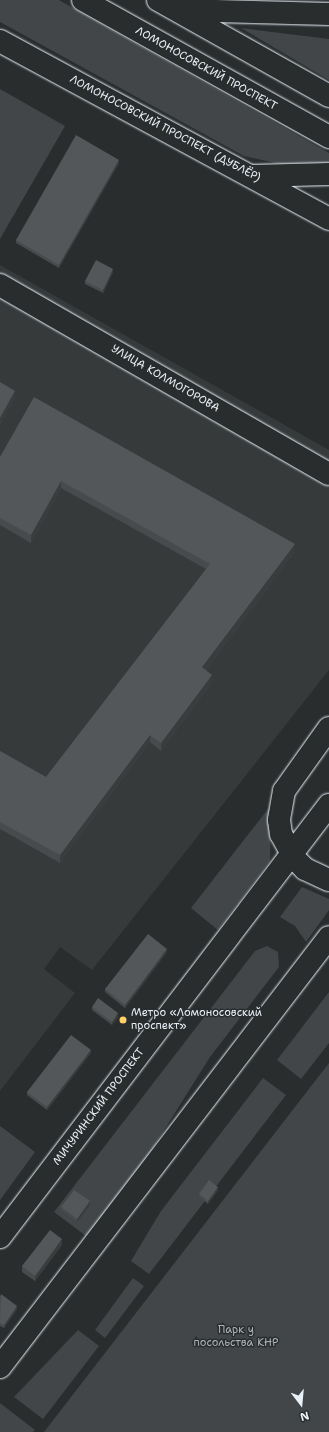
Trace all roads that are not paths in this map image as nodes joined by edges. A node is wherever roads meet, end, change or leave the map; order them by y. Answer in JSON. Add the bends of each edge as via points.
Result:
{"nodes":[{"id":1,"x":83,"y":0,"type":"edge"},
{"id":2,"x":167,"y":5,"type":"edge"},
{"id":3,"x":329,"y":14,"type":"edge"},
{"id":4,"x":0,"y":41,"type":"edge"},
{"id":5,"x":329,"y":96,"type":"edge"},
{"id":6,"x":329,"y":137,"type":"edge"},
{"id":7,"x":329,"y":174,"type":"edge"},
{"id":8,"x":252,"y":176,"type":"junction"},
{"id":9,"x":329,"y":219,"type":"edge"},
{"id":10,"x":0,"y":285,"type":"edge"},
{"id":11,"x":329,"y":474,"type":"edge"},
{"id":12,"x":329,"y":728,"type":"edge"},
{"id":13,"x":329,"y":805,"type":"edge"},
{"id":14,"x":291,"y":854,"type":"junction"},
{"id":15,"x":329,"y":880,"type":"edge"},
{"id":16,"x":329,"y":937,"type":"edge"},
{"id":17,"x":0,"y":1237,"type":"edge"},
{"id":18,"x":0,"y":1368,"type":"edge"}],
"edges":[{"from":1,"to":6,"type":"main road","name":"ЛОМОНОСОВСКИЙ ПРОСПЕКТ"},
{"from":2,"to":3,"type":"main road"},
{"from":2,"to":5,"type":"main road"},
{"from":4,"to":8,"type":"main road","name":"ЛОМОНОСОВСКИЙ ПРОСПЕКТ (ДУБЛЁР)"},
{"from":7,"to":8,"type":"main road"},
{"from":8,"to":9,"type":"main road","name":"ЛОМОНОСОВСКИЙ ПРОСПЕКТ (ДУБЛЁР)"},
{"from":10,"to":11,"type":"main road","name":"УЛИЦА КОЛМОГОРОВА"},
{"from":12,"to":14,"type":"main road","via":[[284,791],[279,820]]},
{"from":13,"to":14,"type":"main road","name":"МИЧУРИНСКИЙ ПРОСПЕКТ"},
{"from":14,"to":15,"type":"main road","via":[[305,869]]},
{"from":14,"to":17,"type":"main road","name":"МИЧУРИНСКИЙ ПРОСПЕКТ"},
{"from":16,"to":18,"type":"main road"}]}
